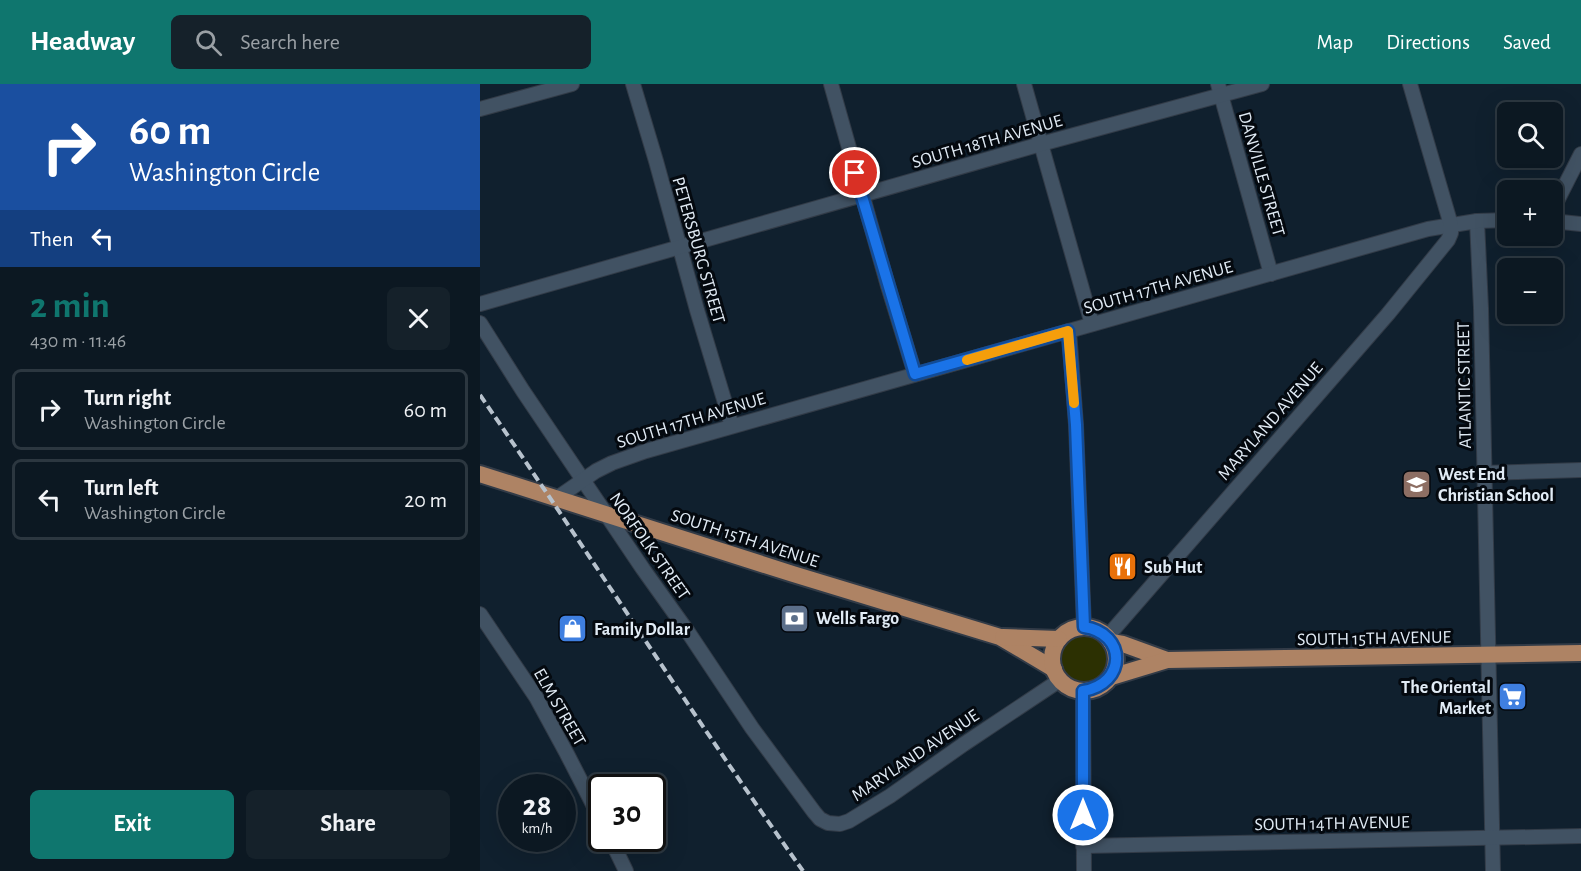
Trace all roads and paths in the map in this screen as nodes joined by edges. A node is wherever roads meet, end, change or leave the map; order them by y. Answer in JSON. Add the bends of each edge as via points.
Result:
{"nodes":[{"id":1,"x":572,"y":84,"type":"edge"},
{"id":2,"x":633,"y":84,"type":"edge"},
{"id":3,"x":831,"y":84,"type":"edge"},
{"id":4,"x":1024,"y":84,"type":"edge"},
{"id":5,"x":1262,"y":84,"type":"edge"},
{"id":6,"x":1410,"y":84,"type":"edge"},
{"id":7,"x":1219,"y":89,"type":"edge"},
{"id":8,"x":480,"y":109,"type":"edge"},
{"id":9,"x":1041,"y":144,"type":"junction"},
{"id":10,"x":1581,"y":154,"type":"edge"},
{"id":11,"x":1563,"y":189,"type":"edge"},
{"id":12,"x":862,"y":196,"type":"junction"},
{"id":13,"x":1497,"y":220,"type":"edge"},
{"id":14,"x":1477,"y":221,"type":"junction"},
{"id":15,"x":1563,"y":221,"type":"edge"},
{"id":16,"x":1581,"y":224,"type":"edge"},
{"id":17,"x":1451,"y":225,"type":"junction"},
{"id":18,"x":680,"y":247,"type":"junction"},
{"id":19,"x":1271,"y":273,"type":"junction"},
{"id":20,"x":480,"y":304,"type":"edge"},
{"id":21,"x":480,"y":323,"type":"edge"},
{"id":22,"x":1092,"y":324,"type":"junction"},
{"id":23,"x":1068,"y":331,"type":"junction"},
{"id":24,"x":915,"y":374,"type":"junction"},
{"id":25,"x":732,"y":426,"type":"junction"},
{"id":26,"x":1581,"y":470,"type":"edge"},
{"id":27,"x":1484,"y":472,"type":"junction"},
{"id":28,"x":480,"y":474,"type":"edge"},
{"id":29,"x":583,"y":480,"type":"junction"},
{"id":30,"x":557,"y":498,"type":"junction"},
{"id":31,"x":605,"y":513,"type":"junction"},
{"id":32,"x":480,"y":614,"type":"edge"},
{"id":33,"x":1084,"y":627,"type":"junction"},
{"id":34,"x":1000,"y":637,"type":"junction"},
{"id":35,"x":1059,"y":639,"type":"junction"},
{"id":36,"x":1109,"y":639,"type":"junction"},
{"id":37,"x":1581,"y":653,"type":"edge"},
{"id":38,"x":1488,"y":655,"type":"junction"},
{"id":39,"x":1167,"y":660,"type":"junction"},
{"id":40,"x":1057,"y":674,"type":"junction"},
{"id":41,"x":1111,"y":677,"type":"junction"},
{"id":42,"x":1083,"y":691,"type":"junction"},
{"id":43,"x":588,"y":795,"type":"edge"},
{"id":44,"x":817,"y":816,"type":"joint"},
{"id":45,"x":1581,"y":836,"type":"edge"},
{"id":46,"x":1492,"y":838,"type":"junction"},
{"id":47,"x":1083,"y":846,"type":"junction"},
{"id":48,"x":617,"y":852,"type":"edge"},
{"id":49,"x":626,"y":871,"type":"edge"},
{"id":50,"x":1084,"y":871,"type":"edge"},
{"id":51,"x":1493,"y":871,"type":"edge"}],
"edges":[{"from":1,"to":8,"type":"street"},
{"from":2,"to":18,"type":"street","name":"PETERSBURG STREET"},
{"from":3,"to":12,"type":"street"},
{"from":4,"to":9,"type":"street"},
{"from":5,"to":7,"type":"street","name":"SOUTH 18TH AVENUE"},
{"from":6,"to":17,"type":"street"},
{"from":7,"to":9,"type":"street","name":"SOUTH 18TH AVENUE"},
{"from":7,"to":19,"type":"street","name":"DANVILLE STREET"},
{"from":9,"to":12,"type":"street","name":"SOUTH 18TH AVENUE"},
{"from":9,"to":22,"type":"street"},
{"from":10,"to":11,"type":"street"},
{"from":12,"to":18,"type":"street","name":"SOUTH 18TH AVENUE"},
{"from":12,"to":24,"type":"street"},
{"from":13,"to":14,"type":"street","name":"SOUTH 17TH AVENUE"},
{"from":14,"to":17,"type":"street","name":"SOUTH 17TH AVENUE"},
{"from":14,"to":27,"type":"street","name":"ATLANTIC STREET"},
{"from":15,"to":16,"type":"street"},
{"from":17,"to":19,"type":"street","name":"SOUTH 17TH AVENUE"},
{"from":17,"to":36,"type":"street","name":"MARYLAND AVENUE","via":[[1448,240],[1386,316]]},
{"from":18,"to":20,"type":"street","name":"SOUTH 18TH AVENUE"},
{"from":18,"to":25,"type":"street","name":"PETERSBURG STREET"},
{"from":19,"to":22,"type":"street","name":"SOUTH 17TH AVENUE"},
{"from":21,"to":29,"type":"street","name":"NORFOLK STREET"},
{"from":22,"to":23,"type":"street","name":"SOUTH 17TH AVENUE"},
{"from":23,"to":24,"type":"street","name":"SOUTH 17TH AVENUE"},
{"from":23,"to":33,"type":"street"},
{"from":24,"to":25,"type":"street","name":"SOUTH 17TH AVENUE"},
{"from":25,"to":29,"type":"street","name":"SOUTH 17TH AVENUE","via":[[645,451],[612,463]]},
{"from":26,"to":27,"type":"street"},
{"from":27,"to":38,"type":"street","name":"ATLANTIC STREET"},
{"from":28,"to":30,"type":"main road","name":"SOUTH 15TH AVENUE"},
{"from":29,"to":30,"type":"street","name":"SOUTH 17TH AVENUE"},
{"from":29,"to":31,"type":"street","name":"NORFOLK STREET"},
{"from":30,"to":31,"type":"main road","name":"SOUTH 15TH AVENUE"},
{"from":31,"to":34,"type":"main road","name":"SOUTH 15TH AVENUE"},
{"from":31,"to":44,"type":"street","name":"NORFOLK STREET"},
{"from":32,"to":43,"type":"street","name":"ELM STREET","via":[[536,697]]},
{"from":33,"to":35,"type":"main road","via":[[1070,630]]},
{"from":33,"to":36,"type":"main road","via":[[1101,631]]},
{"from":34,"to":35,"type":"main road","name":"SOUTH 15TH AVENUE"},
{"from":34,"to":40,"type":"main road","name":"SOUTH 15TH AVENUE"},
{"from":35,"to":40,"type":"main road","via":[[1053,659]]},
{"from":36,"to":39,"type":"main road","name":"SOUTH 15TH AVENUE"},
{"from":36,"to":41,"type":"main road","via":[[1116,659]]},
{"from":37,"to":38,"type":"main road","name":"SOUTH 15TH AVENUE"},
{"from":38,"to":39,"type":"main road","name":"SOUTH 15TH AVENUE"},
{"from":38,"to":46,"type":"street","name":"ATLANTIC STREET"},
{"from":39,"to":41,"type":"main road","name":"SOUTH 15TH AVENUE"},
{"from":40,"to":42,"type":"main road","via":[[1067,685]]},
{"from":40,"to":44,"type":"street","name":"MARYLAND AVENUE","via":[[964,744],[849,821],[828,823]]},
{"from":41,"to":42,"type":"main road","via":[[1094,689]]},
{"from":42,"to":47,"type":"street"},
{"from":45,"to":46,"type":"street","name":"SOUTH 14TH AVENUE"},
{"from":46,"to":47,"type":"street","name":"SOUTH 14TH AVENUE"},
{"from":46,"to":51,"type":"street","name":"ATLANTIC STREET"},
{"from":47,"to":50,"type":"street"},
{"from":48,"to":49,"type":"street"}]}
